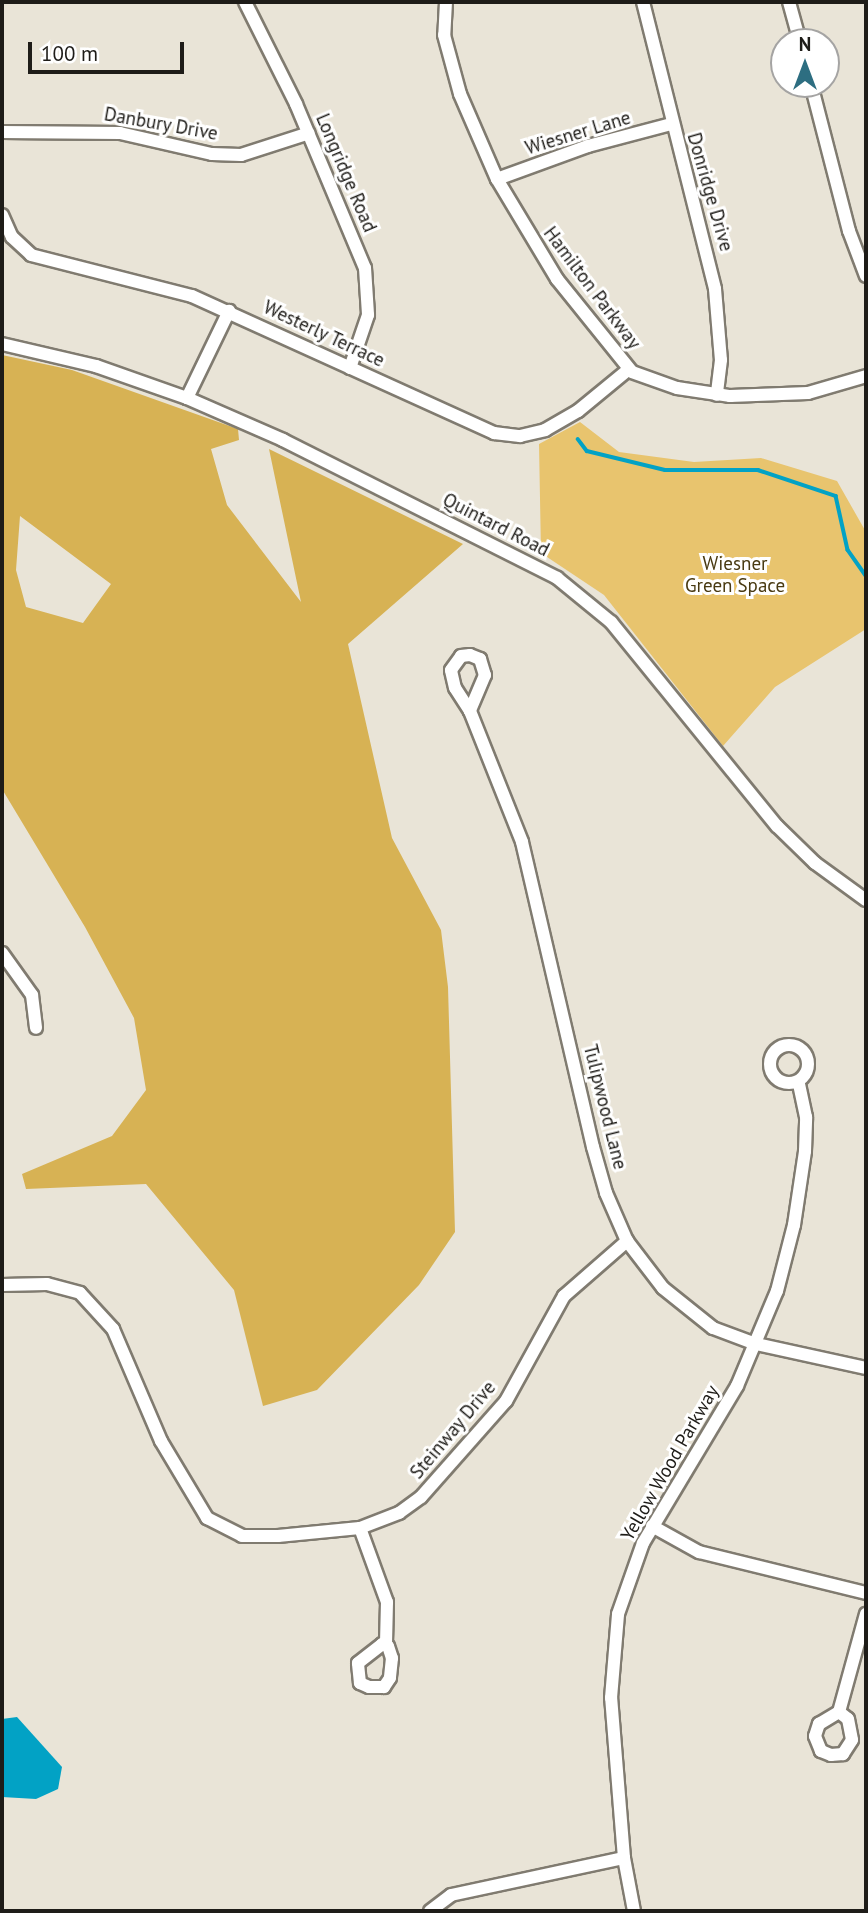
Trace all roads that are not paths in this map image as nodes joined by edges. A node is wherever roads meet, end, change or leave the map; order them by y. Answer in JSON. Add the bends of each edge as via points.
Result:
{"nodes":[{"id":1,"x":244,"y":2,"type":"edge"},
{"id":2,"x":446,"y":2,"type":"edge"},
{"id":3,"x":643,"y":2,"type":"edge"},
{"id":4,"x":789,"y":2,"type":"edge"},
{"id":5,"x":796,"y":28,"type":"edge"},
{"id":6,"x":815,"y":98,"type":"edge"},
{"id":7,"x":671,"y":124,"type":"junction"},
{"id":8,"x":2,"y":132,"type":"edge"},
{"id":9,"x":309,"y":133,"type":"junction"},
{"id":10,"x":497,"y":179,"type":"junction"},
{"id":11,"x":2,"y":215,"type":"edge"},
{"id":12,"x":866,"y":276,"type":"edge"},
{"id":13,"x":229,"y":311,"type":"junction"},
{"id":14,"x":2,"y":344,"type":"edge"},
{"id":15,"x":350,"y":368,"type":"junction"},
{"id":16,"x":629,"y":369,"type":"junction"},
{"id":17,"x":866,"y":376,"type":"edge"},
{"id":18,"x":717,"y":395,"type":"junction"},
{"id":19,"x":187,"y":398,"type":"junction"},
{"id":20,"x":470,"y":711,"type":"dead end"},
{"id":21,"x":866,"y":900,"type":"edge"},
{"id":22,"x":2,"y":953,"type":"edge"},
{"id":23,"x":36,"y":1028,"type":"dead end"},
{"id":24,"x":799,"y":1083,"type":"dead end"},
{"id":25,"x":627,"y":1241,"type":"junction"},
{"id":26,"x":2,"y":1285,"type":"edge"},
{"id":27,"x":756,"y":1344,"type":"junction"},
{"id":28,"x":866,"y":1368,"type":"edge"},
{"id":29,"x":652,"y":1526,"type":"junction"},
{"id":30,"x":360,"y":1528,"type":"junction"},
{"id":31,"x":866,"y":1593,"type":"edge"},
{"id":32,"x":866,"y":1614,"type":"edge"},
{"id":33,"x":386,"y":1643,"type":"dead end"},
{"id":34,"x":839,"y":1712,"type":"dead end"},
{"id":35,"x":624,"y":1858,"type":"junction"},
{"id":36,"x":429,"y":1911,"type":"edge"},
{"id":37,"x":634,"y":1911,"type":"edge"}],
"edges":[{"from":1,"to":9,"type":"street","name":"Longridge Road"},
{"from":2,"to":10,"type":"street","name":"Hamilton Parkway","via":[[444,35],[460,94]]},
{"from":3,"to":7,"type":"street","name":"Donridge Drive"},
{"from":4,"to":5,"type":"street"},
{"from":6,"to":12,"type":"street","via":[[849,231]]},
{"from":7,"to":10,"type":"street","name":"Wiesner Lane","via":[[588,146]]},
{"from":7,"to":18,"type":"street","name":"Donridge Drive","via":[[715,289],[721,360]]},
{"from":8,"to":9,"type":"street","name":"Danbury Drive","via":[[120,133],[212,154],[241,155]]},
{"from":9,"to":15,"type":"street","name":"Longridge Road","via":[[368,280],[368,315]]},
{"from":10,"to":16,"type":"street","name":"Hamilton Parkway","via":[[557,279]]},
{"from":11,"to":13,"type":"street","name":"Westerly Terrace","via":[[12,237],[31,254],[192,296]]},
{"from":13,"to":15,"type":"street","name":"Westerly Terrace"},
{"from":13,"to":19,"type":"street"},
{"from":14,"to":19,"type":"street","name":"Quintard Road","via":[[96,366]]},
{"from":15,"to":16,"type":"street","name":"Westerly Terrace","via":[[480,428],[520,436],[559,423]]},
{"from":16,"to":18,"type":"street","name":"Hamilton Parkway","via":[[677,388]]},
{"from":17,"to":18,"type":"street","name":"Hamilton Parkway","via":[[808,393]]},
{"from":19,"to":21,"type":"street","name":"Quintard Road","via":[[469,532],[584,597],[646,661],[777,825],[815,863]]},
{"from":20,"to":25,"type":"street","name":"Tulipwood Lane","via":[[522,842],[593,1147]]},
{"from":22,"to":23,"type":"street","via":[[32,995]]},
{"from":24,"to":27,"type":"street","name":"Yellow Wood Parkway","via":[[806,1117],[794,1225]]},
{"from":25,"to":27,"type":"street","name":"Tulipwood Lane","via":[[663,1287],[692,1312],[726,1335]]},
{"from":25,"to":30,"type":"street","name":"Steinway Drive","via":[[564,1296],[506,1401],[431,1487],[399,1513]]},
{"from":26,"to":30,"type":"street","name":"Steinway Drive","via":[[47,1284],[80,1293],[105,1320],[191,1497],[207,1518],[225,1530],[258,1537]]},
{"from":27,"to":28,"type":"street","name":"Tulipwood Lane"},
{"from":27,"to":29,"type":"street","name":"Yellow Wood Parkway","via":[[708,1442]]},
{"from":29,"to":31,"type":"street","via":[[699,1552]]},
{"from":29,"to":35,"type":"street","name":"Yellow Wood Parkway","via":[[630,1573],[612,1654]]},
{"from":30,"to":33,"type":"street","via":[[387,1602]]},
{"from":32,"to":34,"type":"street"},
{"from":35,"to":36,"type":"street","via":[[451,1895]]},
{"from":35,"to":37,"type":"street","name":"Yellow Wood Parkway"}]}
